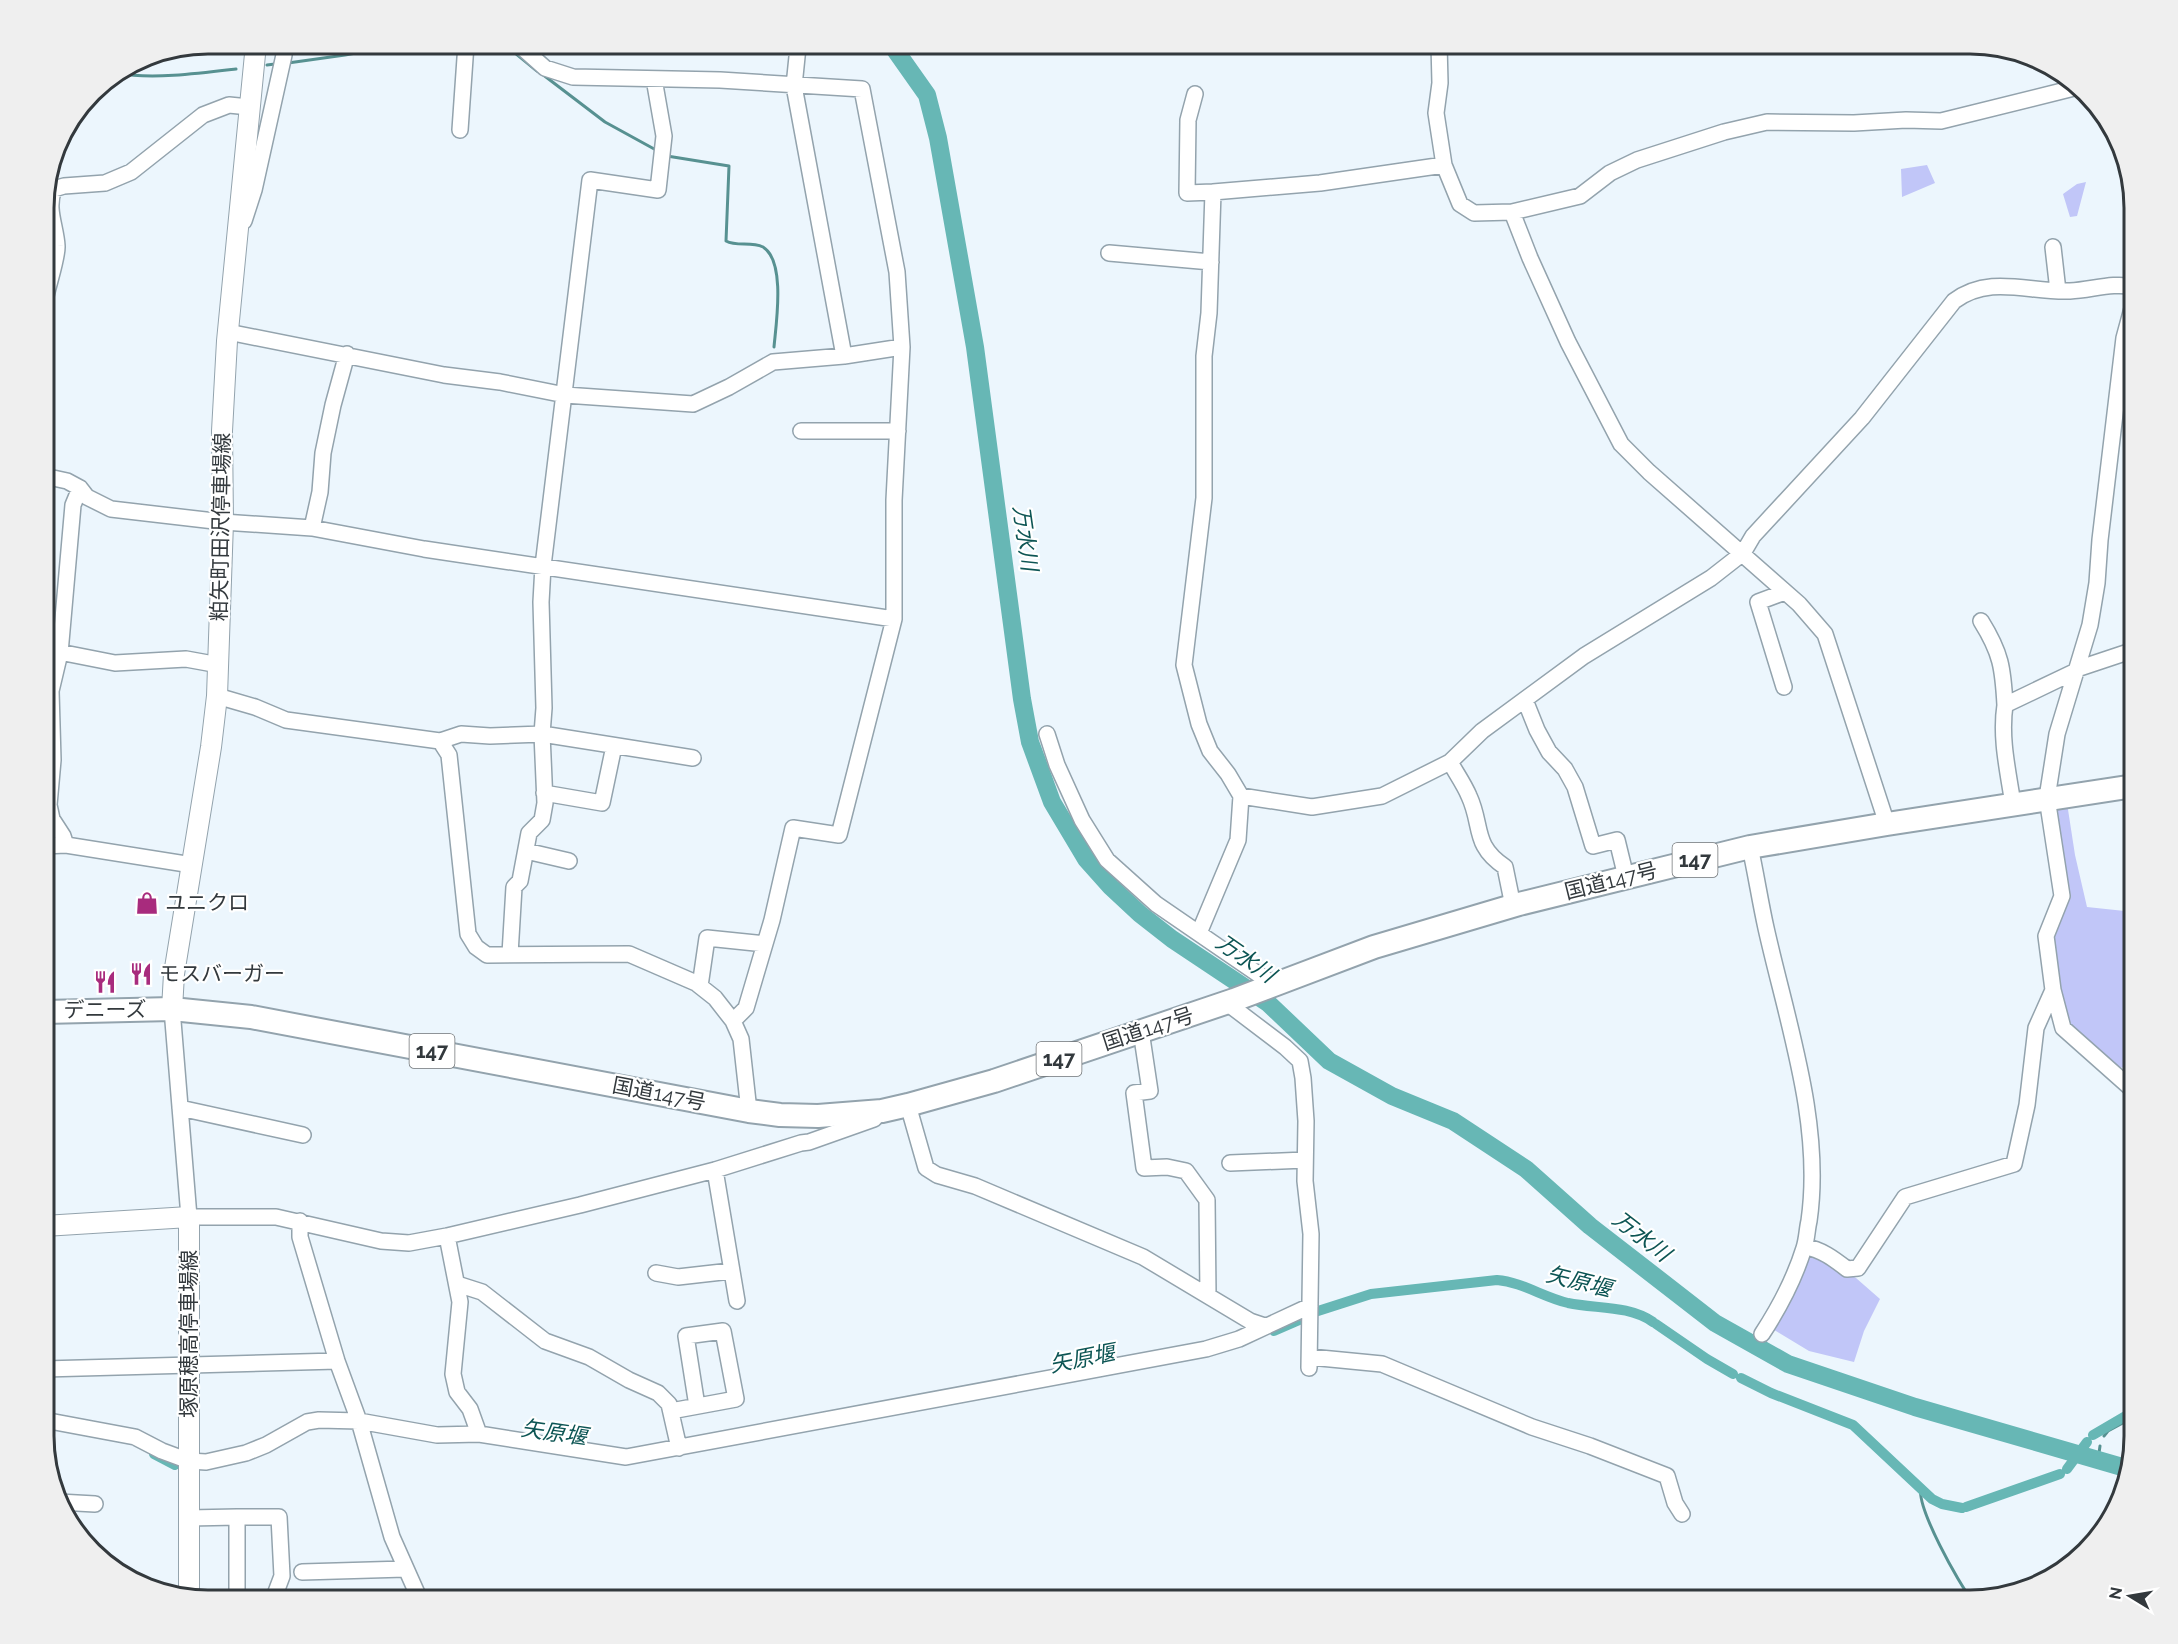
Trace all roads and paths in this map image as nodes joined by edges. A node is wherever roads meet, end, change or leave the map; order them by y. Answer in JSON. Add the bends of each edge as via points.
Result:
{"nodes":[{"id":1,"x":255,"y":54,"type":"edge"},
{"id":2,"x":465,"y":54,"type":"edge"},
{"id":3,"x":529,"y":54,"type":"edge"},
{"id":4,"x":797,"y":54,"type":"edge"},
{"id":5,"x":1439,"y":54,"type":"edge"},
{"id":6,"x":282,"y":55,"type":"edge"},
{"id":7,"x":654,"y":78,"type":"junction"},
{"id":8,"x":794,"y":86,"type":"junction"},
{"id":9,"x":2068,"y":89,"type":"edge"},
{"id":10,"x":1195,"y":94,"type":"dead end"},
{"id":11,"x":249,"y":106,"type":"junction"},
{"id":12,"x":460,"y":130,"type":"dead end"},
{"id":13,"x":1444,"y":165,"type":"junction"},
{"id":14,"x":55,"y":189,"type":"edge"},
{"id":15,"x":1213,"y":192,"type":"junction"},
{"id":16,"x":1512,"y":212,"type":"junction"},
{"id":17,"x":54,"y":232,"type":"edge"},
{"id":18,"x":237,"y":241,"type":"junction"},
{"id":19,"x":2053,"y":247,"type":"dead end"},
{"id":20,"x":1109,"y":253,"type":"dead end"},
{"id":21,"x":54,"y":261,"type":"edge"},
{"id":22,"x":1211,"y":262,"type":"junction"},
{"id":23,"x":2124,"y":284,"type":"edge"},
{"id":24,"x":2058,"y":291,"type":"junction"},
{"id":25,"x":228,"y":332,"type":"junction"},
{"id":26,"x":2124,"y":338,"type":"edge"},
{"id":27,"x":902,"y":347,"type":"junction"},
{"id":28,"x":347,"y":354,"type":"junction"},
{"id":29,"x":844,"y":356,"type":"junction"},
{"id":30,"x":565,"y":395,"type":"junction"},
{"id":31,"x":801,"y":431,"type":"dead end"},
{"id":32,"x":898,"y":431,"type":"junction"},
{"id":33,"x":54,"y":478,"type":"edge"},
{"id":34,"x":80,"y":488,"type":"junction"},
{"id":35,"x":223,"y":522,"type":"junction"},
{"id":36,"x":312,"y":528,"type":"junction"},
{"id":37,"x":1743,"y":553,"type":"junction"},
{"id":38,"x":543,"y":566,"type":"junction"},
{"id":39,"x":1785,"y":592,"type":"junction"},
{"id":40,"x":894,"y":619,"type":"junction"},
{"id":41,"x":1981,"y":621,"type":"dead end"},
{"id":42,"x":54,"y":652,"type":"edge"},
{"id":43,"x":60,"y":653,"type":"junction"},
{"id":44,"x":2124,"y":653,"type":"edge"},
{"id":45,"x":219,"y":665,"type":"junction"},
{"id":46,"x":2076,"y":670,"type":"junction"},
{"id":47,"x":54,"y":678,"type":"edge"},
{"id":48,"x":1784,"y":687,"type":"dead end"},
{"id":49,"x":217,"y":696,"type":"junction"},
{"id":50,"x":1525,"y":700,"type":"junction"},
{"id":51,"x":2005,"y":705,"type":"junction"},
{"id":52,"x":542,"y":734,"type":"junction"},
{"id":53,"x":1047,"y":734,"type":"dead end"},
{"id":54,"x":440,"y":741,"type":"junction"},
{"id":55,"x":614,"y":746,"type":"junction"},
{"id":56,"x":693,"y":758,"type":"dead end"},
{"id":57,"x":1450,"y":762,"type":"junction"},
{"id":58,"x":2124,"y":787,"type":"edge"},
{"id":59,"x":544,"y":793,"type":"junction"},
{"id":60,"x":1241,"y":796,"type":"junction"},
{"id":61,"x":2047,"y":798,"type":"junction"},
{"id":62,"x":2013,"y":804,"type":"junction"},
{"id":63,"x":54,"y":822,"type":"edge"},
{"id":64,"x":1887,"y":824,"type":"junction"},
{"id":65,"x":66,"y":845,"type":"junction"},
{"id":66,"x":54,"y":846,"type":"edge"},
{"id":67,"x":1750,"y":847,"type":"junction"},
{"id":68,"x":525,"y":851,"type":"junction"},
{"id":69,"x":569,"y":861,"type":"dead end"},
{"id":70,"x":192,"y":865,"type":"junction"},
{"id":71,"x":1626,"y":877,"type":"junction"},
{"id":72,"x":1513,"y":906,"type":"junction"},
{"id":73,"x":1199,"y":933,"type":"junction"},
{"id":74,"x":765,"y":944,"type":"junction"},
{"id":75,"x":510,"y":954,"type":"junction"},
{"id":76,"x":700,"y":986,"type":"junction"},
{"id":77,"x":1271,"y":986,"type":"junction"},
{"id":78,"x":2053,"y":990,"type":"junction"},
{"id":79,"x":1231,"y":1002,"type":"junction"},
{"id":80,"x":172,"y":1009,"type":"junction"},
{"id":81,"x":54,"y":1012,"type":"edge"},
{"id":82,"x":733,"y":1021,"type":"junction"},
{"id":83,"x":1141,"y":1031,"type":"junction"},
{"id":84,"x":2124,"y":1082,"type":"edge"},
{"id":85,"x":908,"y":1105,"type":"junction"},
{"id":86,"x":180,"y":1108,"type":"junction"},
{"id":87,"x":749,"y":1111,"type":"junction"},
{"id":88,"x":882,"y":1111,"type":"junction"},
{"id":89,"x":818,"y":1116,"type":"junction"},
{"id":90,"x":303,"y":1135,"type":"dead end"},
{"id":91,"x":801,"y":1143,"type":"junction"},
{"id":92,"x":1305,"y":1160,"type":"junction"},
{"id":93,"x":1230,"y":1162,"type":"dead end"},
{"id":94,"x":715,"y":1170,"type":"junction"},
{"id":95,"x":189,"y":1217,"type":"junction"},
{"id":96,"x":300,"y":1221,"type":"junction"},
{"id":97,"x":54,"y":1225,"type":"edge"},
{"id":98,"x":447,"y":1236,"type":"junction"},
{"id":99,"x":1805,"y":1247,"type":"junction"},
{"id":100,"x":731,"y":1271,"type":"junction"},
{"id":101,"x":656,"y":1273,"type":"dead end"},
{"id":102,"x":457,"y":1284,"type":"junction"},
{"id":103,"x":1208,"y":1295,"type":"junction"},
{"id":104,"x":737,"y":1301,"type":"dead end"},
{"id":105,"x":1310,"y":1306,"type":"junction"},
{"id":106,"x":1265,"y":1326,"type":"junction"},
{"id":107,"x":1762,"y":1334,"type":"dead end"},
{"id":108,"x":337,"y":1361,"type":"junction"},
{"id":109,"x":189,"y":1366,"type":"junction"},
{"id":110,"x":54,"y":1369,"type":"edge"},
{"id":111,"x":697,"y":1406,"type":"junction"},
{"id":112,"x":671,"y":1411,"type":"junction"},
{"id":113,"x":359,"y":1421,"type":"junction"},
{"id":114,"x":54,"y":1422,"type":"edge"},
{"id":115,"x":479,"y":1434,"type":"junction"},
{"id":116,"x":679,"y":1448,"type":"junction"},
{"id":117,"x":189,"y":1461,"type":"junction"},
{"id":118,"x":70,"y":1503,"type":"edge"},
{"id":119,"x":95,"y":1504,"type":"dead end"},
{"id":120,"x":1682,"y":1514,"type":"dead end"},
{"id":121,"x":237,"y":1517,"type":"junction"},
{"id":122,"x":189,"y":1518,"type":"junction"},
{"id":123,"x":405,"y":1569,"type":"junction"},
{"id":124,"x":302,"y":1572,"type":"dead end"},
{"id":125,"x":189,"y":1589,"type":"edge"},
{"id":126,"x":237,"y":1590,"type":"edge"},
{"id":127,"x":277,"y":1590,"type":"edge"},
{"id":128,"x":415,"y":1590,"type":"edge"}],
"edges":[{"from":1,"to":11,"type":"main road","name":"粕矢町田沢停車場線"},
{"from":2,"to":12,"type":"street"},
{"from":3,"to":7,"type":"street","via":[[545,68],[573,77]]},
{"from":4,"to":8,"type":"street"},
{"from":5,"to":13,"type":"street","via":[[1436,113]]},
{"from":6,"to":18,"type":"street","via":[[254,190]]},
{"from":7,"to":8,"type":"street"},
{"from":7,"to":30,"type":"street","via":[[663,152],[658,190],[590,180]]},
{"from":8,"to":27,"type":"street","via":[[862,89],[897,272]]},
{"from":8,"to":29,"type":"street"},
{"from":9,"to":16,"type":"street","via":[[1941,121],[1767,122],[1638,160],[1610,173],[1580,196]]},
{"from":10,"to":15,"type":"street","via":[[1188,120],[1187,193]]},
{"from":11,"to":14,"type":"street","via":[[229,105],[203,115],[131,172],[105,183]]},
{"from":11,"to":18,"type":"main road","name":"粕矢町田沢停車場線"},
{"from":13,"to":15,"type":"street","via":[[1320,183]]},
{"from":13,"to":16,"type":"street","via":[[1460,204],[1467,209],[1474,213]]},
{"from":15,"to":22,"type":"street"},
{"from":16,"to":37,"type":"street","via":[[1568,342],[1621,444]]},
{"from":17,"to":21,"type":"street"},
{"from":18,"to":25,"type":"main road","name":"粕矢町田沢停車場線"},
{"from":19,"to":24,"type":"street"},
{"from":20,"to":22,"type":"street"},
{"from":22,"to":60,"type":"street","via":[[1204,356],[1204,498],[1184,665],[1210,751]]},
{"from":23,"to":24,"type":"street"},
{"from":24,"to":37,"type":"street","via":[[1982,288],[1965,292],[1954,301],[1862,418],[1753,536]]},
{"from":25,"to":28,"type":"street"},
{"from":25,"to":35,"type":"main road","name":"粕矢町田沢停車場線","via":[[222,431]]},
{"from":26,"to":46,"type":"street","via":[[2097,583],[2090,625]]},
{"from":27,"to":29,"type":"street"},
{"from":27,"to":32,"type":"street"},
{"from":28,"to":30,"type":"street"},
{"from":28,"to":36,"type":"street","via":[[327,434]]},
{"from":29,"to":30,"type":"street","via":[[773,362],[693,404]]},
{"from":30,"to":38,"type":"street"},
{"from":31,"to":32,"type":"street"},
{"from":32,"to":40,"type":"street"},
{"from":33,"to":34,"type":"street"},
{"from":34,"to":35,"type":"street","via":[[87,497],[111,508]]},
{"from":34,"to":43,"type":"street","via":[[73,505]]},
{"from":35,"to":36,"type":"street"},
{"from":35,"to":45,"type":"main road","name":"粕矢町田沢停車場線"},
{"from":36,"to":38,"type":"street"},
{"from":37,"to":39,"type":"street"},
{"from":37,"to":50,"type":"street","via":[[1712,578],[1584,656]]},
{"from":38,"to":40,"type":"street"},
{"from":38,"to":52,"type":"street"},
{"from":39,"to":48,"type":"street","via":[[1758,602]]},
{"from":39,"to":64,"type":"street","via":[[1825,634]]},
{"from":40,"to":74,"type":"street","via":[[839,835],[793,828]]},
{"from":41,"to":51,"type":"street","via":[[1995,643]]},
{"from":42,"to":43,"type":"street"},
{"from":43,"to":45,"type":"street","via":[[115,663],[186,659]]},
{"from":43,"to":47,"type":"street"},
{"from":44,"to":46,"type":"street"},
{"from":45,"to":49,"type":"main road","name":"粕矢町田沢停車場線"},
{"from":46,"to":51,"type":"street"},
{"from":46,"to":61,"type":"street","via":[[2057,734]]},
{"from":49,"to":54,"type":"street","via":[[286,720]]},
{"from":49,"to":70,"type":"main road","name":"粕矢町田沢停車場線"},
{"from":50,"to":57,"type":"street","via":[[1482,731]]},
{"from":50,"to":71,"type":"street","via":[[1549,752],[1575,787],[1593,846],[1617,840]]},
{"from":51,"to":62,"type":"street","via":[[2003,733]]},
{"from":52,"to":54,"type":"street","via":[[461,734]]},
{"from":52,"to":55,"type":"street"},
{"from":52,"to":59,"type":"street"},
{"from":53,"to":73,"type":"street","via":[[1082,820],[1107,860],[1156,904]]},
{"from":54,"to":75,"type":"street","via":[[449,754],[468,934],[487,955]]},
{"from":55,"to":56,"type":"street"},
{"from":55,"to":59,"type":"street","via":[[602,803]]},
{"from":57,"to":60,"type":"street","via":[[1382,796],[1312,807]]},
{"from":57,"to":72,"type":"street","via":[[1470,797],[1484,846],[1490,857],[1504,867]]},
{"from":58,"to":61,"type":"highway","name":"国道147号","number":"147"},
{"from":59,"to":68,"type":"street","via":[[542,820],[529,833]]},
{"from":60,"to":73,"type":"street","via":[[1238,840]]},
{"from":61,"to":62,"type":"highway","name":"国道147号","number":"147"},
{"from":61,"to":78,"type":"street","via":[[2062,896],[2046,936]]},
{"from":62,"to":64,"type":"highway","name":"国道147号","number":"147"},
{"from":63,"to":65,"type":"street"},
{"from":64,"to":67,"type":"highway","name":"国道147号","number":"147"},
{"from":65,"to":66,"type":"street"},
{"from":65,"to":70,"type":"street"},
{"from":67,"to":71,"type":"highway","name":"国道147号","number":"147"},
{"from":67,"to":99,"type":"street","via":[[1806,1110],[1812,1200]]},
{"from":68,"to":69,"type":"street"},
{"from":68,"to":75,"type":"street","via":[[520,881],[514,887]]},
{"from":70,"to":80,"type":"main road","name":"粕矢町田沢停車場線"},
{"from":71,"to":72,"type":"highway","name":"国道147号","number":"147"},
{"from":72,"to":77,"type":"highway","name":"国道147号","number":"147","via":[[1374,947]]},
{"from":73,"to":77,"type":"street"},
{"from":74,"to":76,"type":"street","via":[[707,938]]},
{"from":74,"to":82,"type":"street","via":[[746,1008]]},
{"from":75,"to":76,"type":"street","via":[[629,954]]},
{"from":76,"to":82,"type":"street","via":[[716,998]]},
{"from":77,"to":79,"type":"highway","name":"国道147号","number":"147"},
{"from":78,"to":84,"type":"street","via":[[2063,1028]]},
{"from":78,"to":99,"type":"street","via":[[2036,1028],[2027,1106],[2014,1164],[1905,1197],[1858,1268],[1847,1269],[1831,1257]]},
{"from":79,"to":83,"type":"highway","name":"国道147号","number":"147"},
{"from":79,"to":92,"type":"street","via":[[1300,1061]]},
{"from":80,"to":81,"type":"highway","name":"国道147号","number":"147"},
{"from":80,"to":86,"type":"street"},
{"from":80,"to":87,"type":"highway","name":"国道147号","number":"147","via":[[251,1017]]},
{"from":82,"to":87,"type":"street","via":[[741,1039]]},
{"from":83,"to":85,"type":"highway","name":"国道147号","number":"147","via":[[994,1081]]},
{"from":83,"to":103,"type":"street","via":[[1150,1091],[1134,1093],[1144,1168],[1186,1171],[1207,1200]]},
{"from":85,"to":88,"type":"highway","name":"国道147号","number":"147"},
{"from":85,"to":103,"type":"street","via":[[926,1168],[937,1175],[975,1186],[1143,1257]]},
{"from":86,"to":90,"type":"street"},
{"from":86,"to":95,"type":"street"},
{"from":87,"to":89,"type":"highway","name":"国道147号","number":"147"},
{"from":88,"to":89,"type":"highway","name":"国道147号","number":"147"},
{"from":88,"to":91,"type":"street","via":[[874,1119]]},
{"from":89,"to":91,"type":"street","via":[[813,1133]]},
{"from":91,"to":94,"type":"street"},
{"from":92,"to":93,"type":"street"},
{"from":92,"to":105,"type":"street","via":[[1311,1234]]},
{"from":94,"to":98,"type":"street"},
{"from":94,"to":100,"type":"street"},
{"from":95,"to":96,"type":"street","via":[[276,1217]]},
{"from":95,"to":97,"type":"main road"},
{"from":95,"to":109,"type":"main road","name":"塚原穂高停車場線"},
{"from":96,"to":98,"type":"street","via":[[381,1241],[409,1243]]},
{"from":96,"to":108,"type":"street","via":[[300,1237]]},
{"from":98,"to":102,"type":"street"},
{"from":99,"to":107,"type":"street"},
{"from":100,"to":101,"type":"street","via":[[678,1277]]},
{"from":100,"to":104,"type":"street"},
{"from":102,"to":112,"type":"street","via":[[482,1292],[545,1341],[589,1357],[658,1393]]},
{"from":102,"to":115,"type":"street","via":[[460,1302],[453,1374],[457,1392],[470,1409]]},
{"from":103,"to":106,"type":"street","via":[[1250,1322]]},
{"from":105,"to":106,"type":"street"},
{"from":105,"to":120,"type":"street","via":[[1309,1363],[1382,1364],[1533,1428],[1667,1476]]},
{"from":106,"to":116,"type":"street","via":[[1206,1349]]},
{"from":108,"to":109,"type":"street"},
{"from":108,"to":113,"type":"street"},
{"from":109,"to":110,"type":"street"},
{"from":109,"to":117,"type":"main road","name":"塚原穂高停車場線"},
{"from":111,"to":111,"type":"street","via":[[736,1399],[723,1331],[686,1336]]},
{"from":111,"to":112,"type":"street"},
{"from":112,"to":116,"type":"street"},
{"from":113,"to":115,"type":"street","via":[[437,1435]]},
{"from":113,"to":117,"type":"street","via":[[307,1422],[246,1453],[206,1462]]},
{"from":113,"to":123,"type":"street"},
{"from":114,"to":117,"type":"street","via":[[135,1437]]},
{"from":115,"to":116,"type":"street","via":[[626,1457]]},
{"from":117,"to":122,"type":"main road","name":"塚原穂高停車場線"},
{"from":118,"to":119,"type":"street"},
{"from":121,"to":122,"type":"street"},
{"from":121,"to":126,"type":"street"},
{"from":121,"to":127,"type":"street","via":[[279,1517],[282,1576]]},
{"from":122,"to":125,"type":"main road","name":"塚原穂高停車場線"},
{"from":123,"to":124,"type":"street"},
{"from":123,"to":128,"type":"street"}]}
